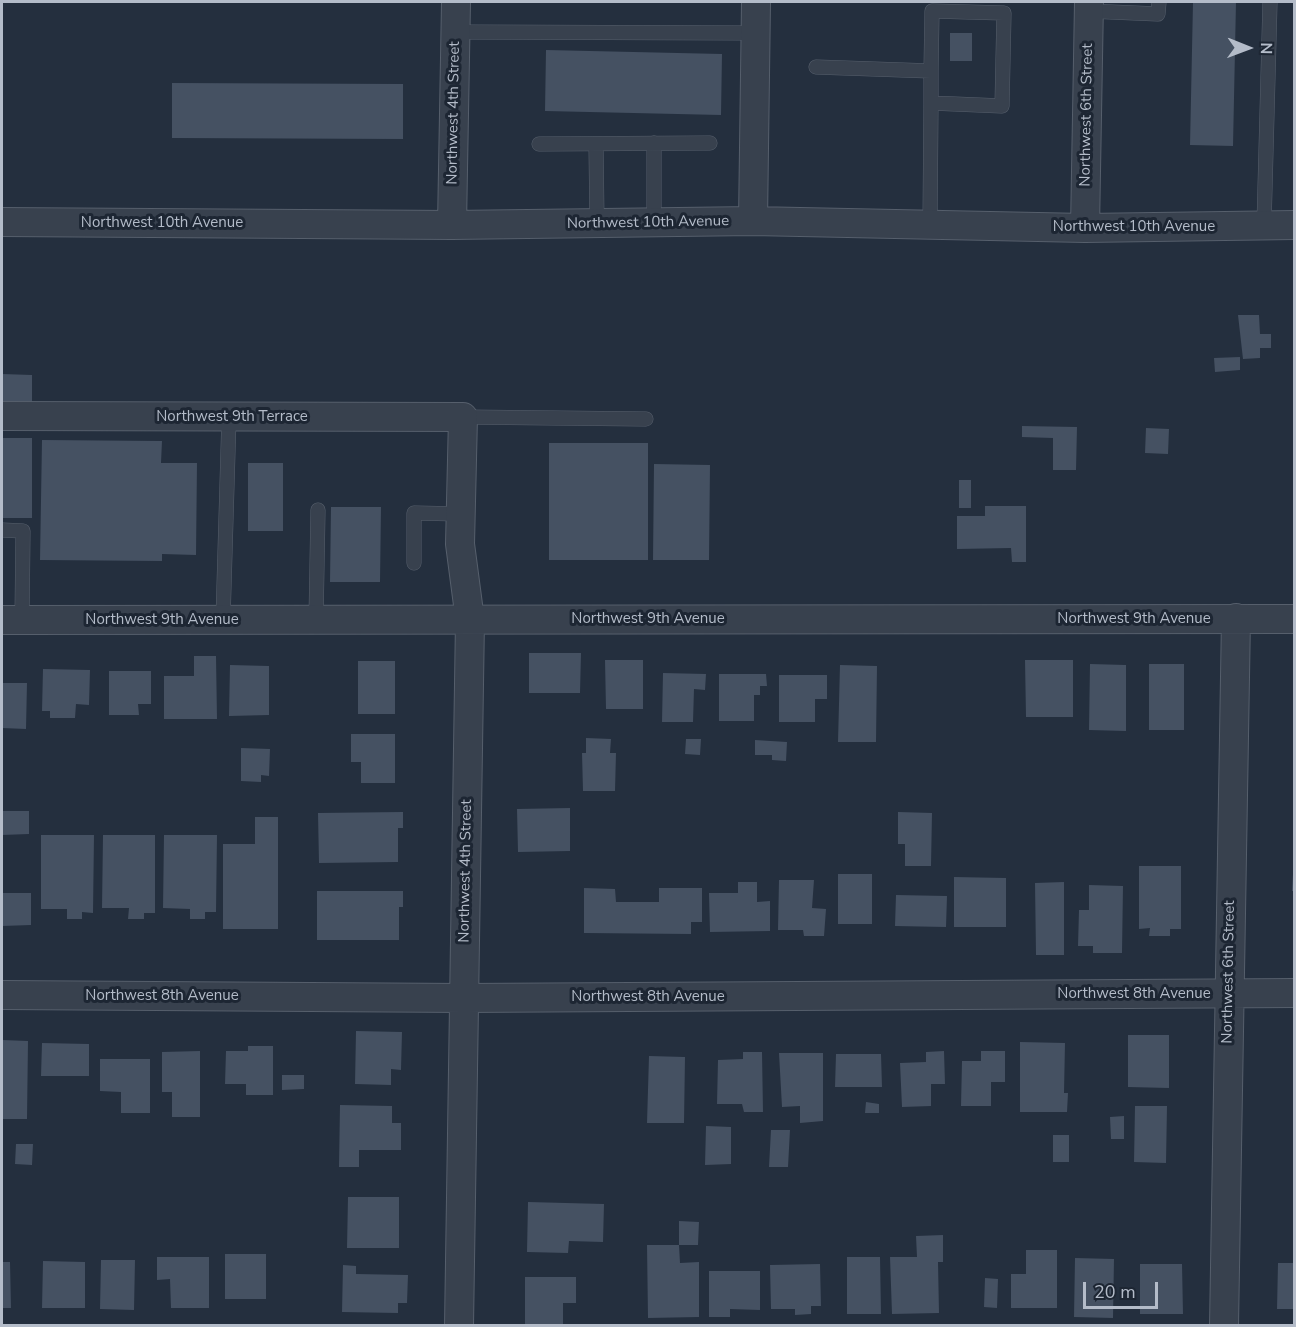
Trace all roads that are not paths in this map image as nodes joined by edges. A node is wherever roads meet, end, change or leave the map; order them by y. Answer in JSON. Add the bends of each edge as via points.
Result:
{"nodes":[{"id":1,"x":456,"y":2,"type":"edge"},
{"id":2,"x":756,"y":2,"type":"edge"},
{"id":3,"x":1159,"y":2,"type":"edge"},
{"id":4,"x":1270,"y":2,"type":"edge"},
{"id":5,"x":1088,"y":6,"type":"edge"},
{"id":6,"x":456,"y":32,"type":"junction"},
{"id":7,"x":755,"y":33,"type":"junction"},
{"id":8,"x":816,"y":67,"type":"dead end"},
{"id":9,"x":931,"y":71,"type":"junction"},
{"id":10,"x":931,"y":103,"type":"junction"},
{"id":11,"x":710,"y":142,"type":"dead end"},
{"id":12,"x":654,"y":143,"type":"junction"},
{"id":13,"x":539,"y":144,"type":"dead end"},
{"id":14,"x":596,"y":144,"type":"junction"},
{"id":15,"x":753,"y":221,"type":"junction"},
{"id":16,"x":2,"y":222,"type":"edge"},
{"id":17,"x":597,"y":223,"type":"junction"},
{"id":18,"x":654,"y":223,"type":"junction"},
{"id":19,"x":452,"y":225,"type":"junction"},
{"id":20,"x":930,"y":225,"type":"junction"},
{"id":21,"x":1264,"y":225,"type":"junction"},
{"id":22,"x":1294,"y":225,"type":"edge"},
{"id":23,"x":1085,"y":228,"type":"junction"},
{"id":24,"x":2,"y":416,"type":"edge"},
{"id":25,"x":229,"y":417,"type":"junction"},
{"id":26,"x":463,"y":417,"type":"junction"},
{"id":27,"x":646,"y":419,"type":"dead end"},
{"id":28,"x":318,"y":510,"type":"dead end"},
{"id":29,"x":460,"y":514,"type":"junction"},
{"id":30,"x":2,"y":531,"type":"edge"},
{"id":31,"x":414,"y":563,"type":"dead end"},
{"id":32,"x":1236,"y":618,"type":"junction"},
{"id":33,"x":1294,"y":619,"type":"edge"},
{"id":34,"x":12,"y":620,"type":"edge"},
{"id":35,"x":223,"y":620,"type":"junction"},
{"id":36,"x":316,"y":620,"type":"junction"},
{"id":37,"x":470,"y":620,"type":"junction"},
{"id":38,"x":1228,"y":993,"type":"junction"},
{"id":39,"x":1294,"y":993,"type":"edge"},
{"id":40,"x":2,"y":995,"type":"edge"},
{"id":41,"x":464,"y":998,"type":"junction"},
{"id":42,"x":459,"y":1326,"type":"edge"},
{"id":43,"x":1224,"y":1326,"type":"edge"}],
"edges":[{"from":1,"to":6,"type":"street","name":"Northwest 4th Street"},
{"from":2,"to":7,"type":"street"},
{"from":3,"to":5,"type":"lane","via":[[1158,14]]},
{"from":4,"to":21,"type":"lane"},
{"from":5,"to":23,"type":"street","name":"Northwest 6th Street"},
{"from":6,"to":7,"type":"lane"},
{"from":6,"to":19,"type":"street","name":"Northwest 4th Street"},
{"from":7,"to":15,"type":"street"},
{"from":8,"to":9,"type":"lane"},
{"from":9,"to":10,"type":"lane"},
{"from":9,"to":10,"type":"lane","via":[[932,11],[1004,13],[1002,106]]},
{"from":10,"to":20,"type":"lane"},
{"from":11,"to":12,"type":"lane"},
{"from":12,"to":14,"type":"lane"},
{"from":12,"to":18,"type":"lane"},
{"from":13,"to":14,"type":"lane"},
{"from":14,"to":17,"type":"lane"},
{"from":15,"to":18,"type":"street","name":"Northwest 10th Avenue"},
{"from":15,"to":20,"type":"street","name":"Northwest 10th Avenue"},
{"from":16,"to":19,"type":"street","name":"Northwest 10th Avenue"},
{"from":17,"to":18,"type":"street","name":"Northwest 10th Avenue"},
{"from":17,"to":19,"type":"street","name":"Northwest 10th Avenue"},
{"from":20,"to":23,"type":"street","name":"Northwest 10th Avenue"},
{"from":21,"to":22,"type":"street","name":"Northwest 10th Avenue"},
{"from":21,"to":23,"type":"street","name":"Northwest 10th Avenue"},
{"from":24,"to":25,"type":"street","name":"Northwest 9th Terrace"},
{"from":25,"to":26,"type":"street","name":"Northwest 9th Terrace"},
{"from":25,"to":35,"type":"lane"},
{"from":26,"to":27,"type":"lane"},
{"from":26,"to":29,"type":"street","name":"Northwest 4th Street"},
{"from":28,"to":36,"type":"lane"},
{"from":29,"to":31,"type":"lane","via":[[414,513]]},
{"from":29,"to":37,"type":"street","name":"Northwest 4th Street"},
{"from":30,"to":34,"type":"lane","via":[[23,531]]},
{"from":32,"to":33,"type":"street","name":"Northwest 9th Avenue"},
{"from":32,"to":37,"type":"street","name":"Northwest 9th Avenue"},
{"from":32,"to":38,"type":"street","name":"Northwest 6th Street"},
{"from":34,"to":35,"type":"street","name":"Northwest 9th Avenue"},
{"from":35,"to":36,"type":"street","name":"Northwest 9th Avenue"},
{"from":36,"to":37,"type":"street","name":"Northwest 9th Avenue"},
{"from":37,"to":41,"type":"street","name":"Northwest 4th Street"},
{"from":38,"to":39,"type":"street","name":"Northwest 8th Avenue"},
{"from":38,"to":41,"type":"street","name":"Northwest 8th Avenue"},
{"from":38,"to":43,"type":"street","name":"Northwest 6th Street"},
{"from":40,"to":41,"type":"street","name":"Northwest 8th Avenue"},
{"from":41,"to":42,"type":"street","name":"Northwest 4th Street"}]}
